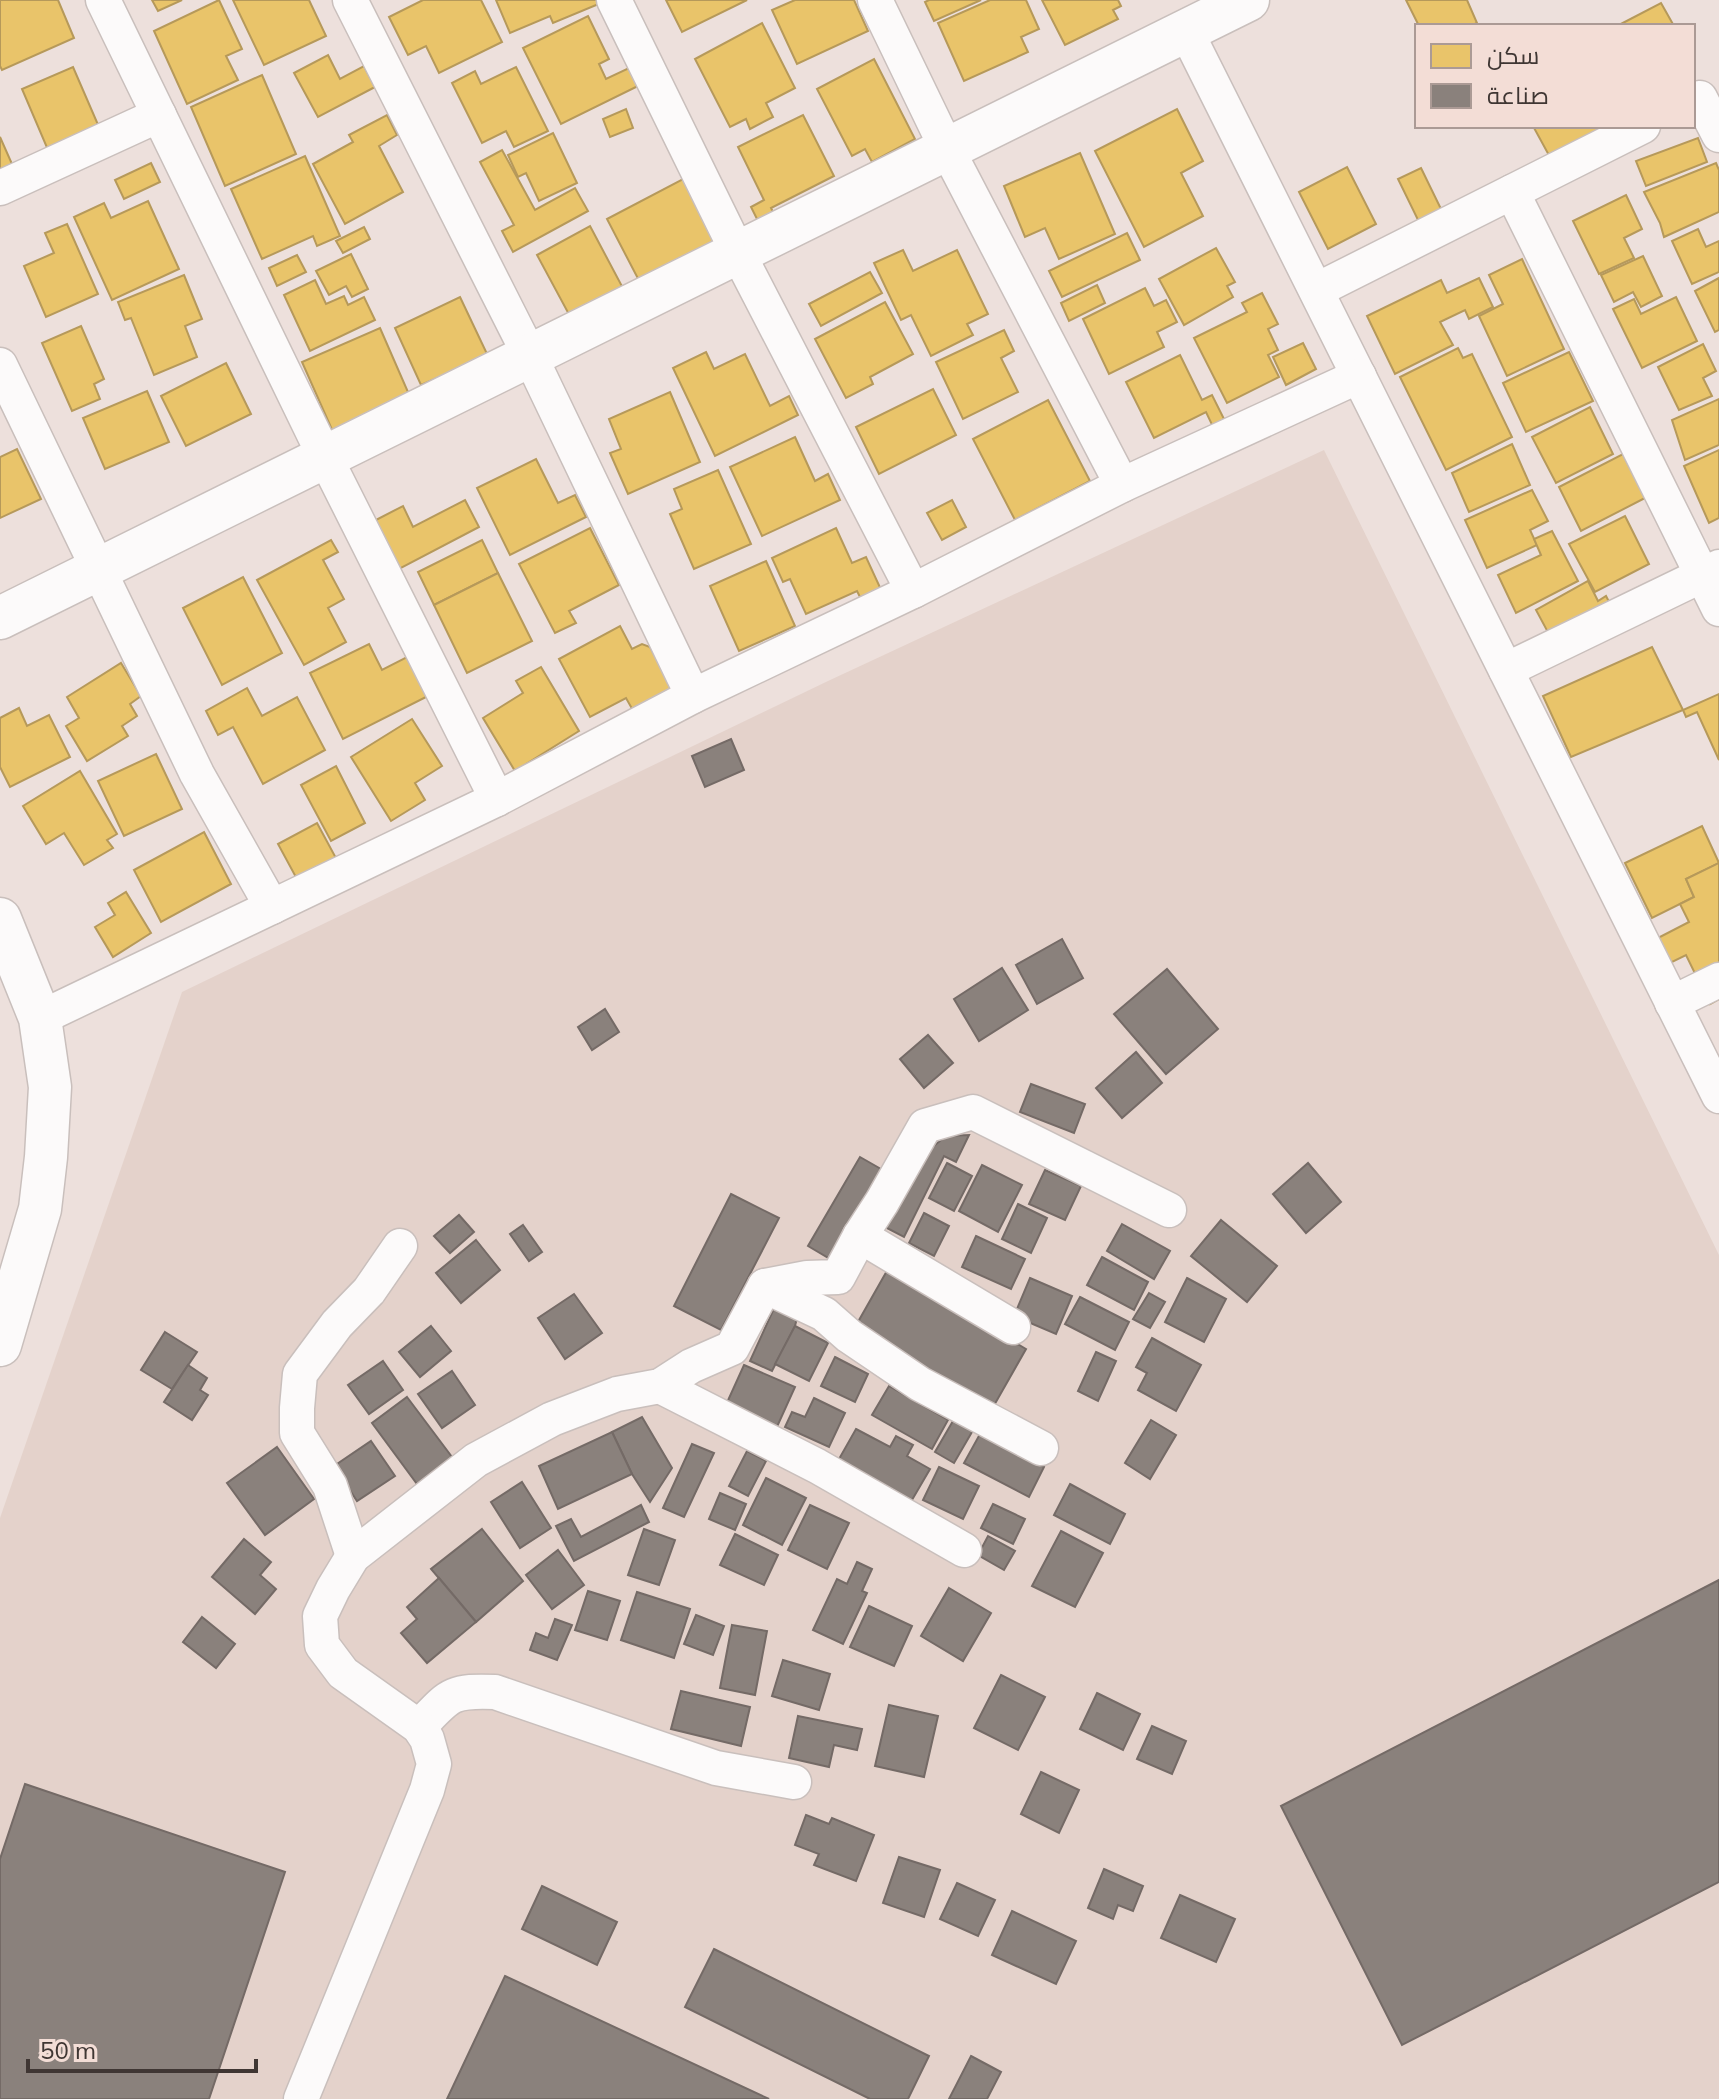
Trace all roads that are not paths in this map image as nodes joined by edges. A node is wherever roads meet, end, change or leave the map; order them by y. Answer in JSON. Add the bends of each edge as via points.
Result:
{"nodes":[{"id":1,"x":103,"y":0,"type":"edge"},
{"id":2,"x":350,"y":0,"type":"edge"},
{"id":3,"x":614,"y":0,"type":"edge"},
{"id":4,"x":875,"y":0,"type":"edge"},
{"id":5,"x":1248,"y":0,"type":"edge"},
{"id":6,"x":1179,"y":15,"type":"edge"},
{"id":7,"x":1704,"y":96,"type":"edge"},
{"id":8,"x":159,"y":115,"type":"junction"},
{"id":9,"x":1639,"y":128,"type":"edge"},
{"id":10,"x":1719,"y":135,"type":"edge"},
{"id":11,"x":947,"y":149,"type":"junction"},
{"id":12,"x":0,"y":188,"type":"edge"},
{"id":13,"x":1512,"y":192,"type":"junction"},
{"id":14,"x":738,"y":253,"type":"junction"},
{"id":15,"x":1317,"y":290,"type":"junction"},
{"id":16,"x":530,"y":356,"type":"junction"},
{"id":17,"x":0,"y":365,"type":"edge"},
{"id":18,"x":1359,"y":376,"type":"junction"},
{"id":19,"x":325,"y":457,"type":"junction"},
{"id":20,"x":1122,"y":485,"type":"junction"},
{"id":21,"x":98,"y":570,"type":"junction"},
{"id":22,"x":1711,"y":571,"type":"edge"},
{"id":23,"x":913,"y":591,"type":"junction"},
{"id":24,"x":1719,"y":609,"type":"edge"},
{"id":25,"x":0,"y":618,"type":"edge"},
{"id":26,"x":1506,"y":670,"type":"junction"},
{"id":27,"x":693,"y":696,"type":"junction"},
{"id":28,"x":497,"y":799,"type":"junction"},
{"id":29,"x":272,"y":907,"type":"junction"},
{"id":30,"x":0,"y":919,"type":"edge"},
{"id":31,"x":1719,"y":980,"type":"edge"},
{"id":32,"x":1672,"y":1003,"type":"junction"},
{"id":33,"x":40,"y":1018,"type":"junction"},
{"id":34,"x":1719,"y":1096,"type":"edge"},
{"id":35,"x":1169,"y":1210,"type":"dead end"},
{"id":36,"x":860,"y":1236,"type":"junction"},
{"id":37,"x":400,"y":1246,"type":"dead end"},
{"id":38,"x":765,"y":1286,"type":"junction"},
{"id":39,"x":1013,"y":1327,"type":"dead end"},
{"id":40,"x":0,"y":1345,"type":"edge"},
{"id":41,"x":660,"y":1386,"type":"junction"},
{"id":42,"x":1041,"y":1448,"type":"dead end"},
{"id":43,"x":964,"y":1550,"type":"dead end"},
{"id":44,"x":353,"y":1556,"type":"junction"},
{"id":45,"x":419,"y":1727,"type":"junction"},
{"id":46,"x":794,"y":1782,"type":"dead end"},
{"id":47,"x":301,"y":2099,"type":"edge"}],
"edges":[{"from":1,"to":8,"type":"street"},
{"from":2,"to":16,"type":"street"},
{"from":3,"to":14,"type":"street"},
{"from":4,"to":11,"type":"street"},
{"from":5,"to":6,"type":"street"},
{"from":6,"to":11,"type":"street"},
{"from":6,"to":15,"type":"street"},
{"from":7,"to":10,"type":"street"},
{"from":8,"to":12,"type":"street"},
{"from":8,"to":19,"type":"street"},
{"from":9,"to":13,"type":"street"},
{"from":11,"to":14,"type":"street"},
{"from":11,"to":20,"type":"street"},
{"from":13,"to":15,"type":"street"},
{"from":13,"to":22,"type":"street"},
{"from":14,"to":16,"type":"street"},
{"from":14,"to":23,"type":"street"},
{"from":15,"to":18,"type":"street"},
{"from":16,"to":19,"type":"street"},
{"from":16,"to":27,"type":"street"},
{"from":17,"to":21,"type":"street"},
{"from":18,"to":20,"type":"street"},
{"from":18,"to":26,"type":"street"},
{"from":19,"to":21,"type":"street"},
{"from":19,"to":28,"type":"street"},
{"from":20,"to":23,"type":"street"},
{"from":21,"to":25,"type":"street"},
{"from":21,"to":29,"type":"street","via":[[197,774]]},
{"from":22,"to":24,"type":"street"},
{"from":22,"to":26,"type":"street"},
{"from":23,"to":27,"type":"street"},
{"from":26,"to":32,"type":"street"},
{"from":27,"to":28,"type":"street"},
{"from":28,"to":29,"type":"street"},
{"from":29,"to":33,"type":"street"},
{"from":30,"to":33,"type":"street"},
{"from":31,"to":32,"type":"street"},
{"from":32,"to":34,"type":"street"},
{"from":33,"to":40,"type":"street","via":[[50,1087],[40,1209]]},
{"from":35,"to":36,"type":"street","via":[[973,1112],[925,1126]]},
{"from":36,"to":38,"type":"street","via":[[838,1277]]},
{"from":36,"to":39,"type":"street"},
{"from":37,"to":44,"type":"street","via":[[300,1374],[297,1433],[330,1486]]},
{"from":38,"to":41,"type":"street","via":[[732,1348]]},
{"from":38,"to":42,"type":"street","via":[[824,1314],[920,1384]]},
{"from":41,"to":43,"type":"street","via":[[817,1466]]},
{"from":41,"to":44,"type":"street","via":[[617,1394],[552,1419],[476,1460]]},
{"from":44,"to":45,"type":"street","via":[[320,1616],[322,1645],[343,1673]]},
{"from":45,"to":46,"type":"street","via":[[448,1697],[495,1692],[716,1768]]},
{"from":45,"to":47,"type":"street","via":[[434,1764],[427,1790]]}]}
